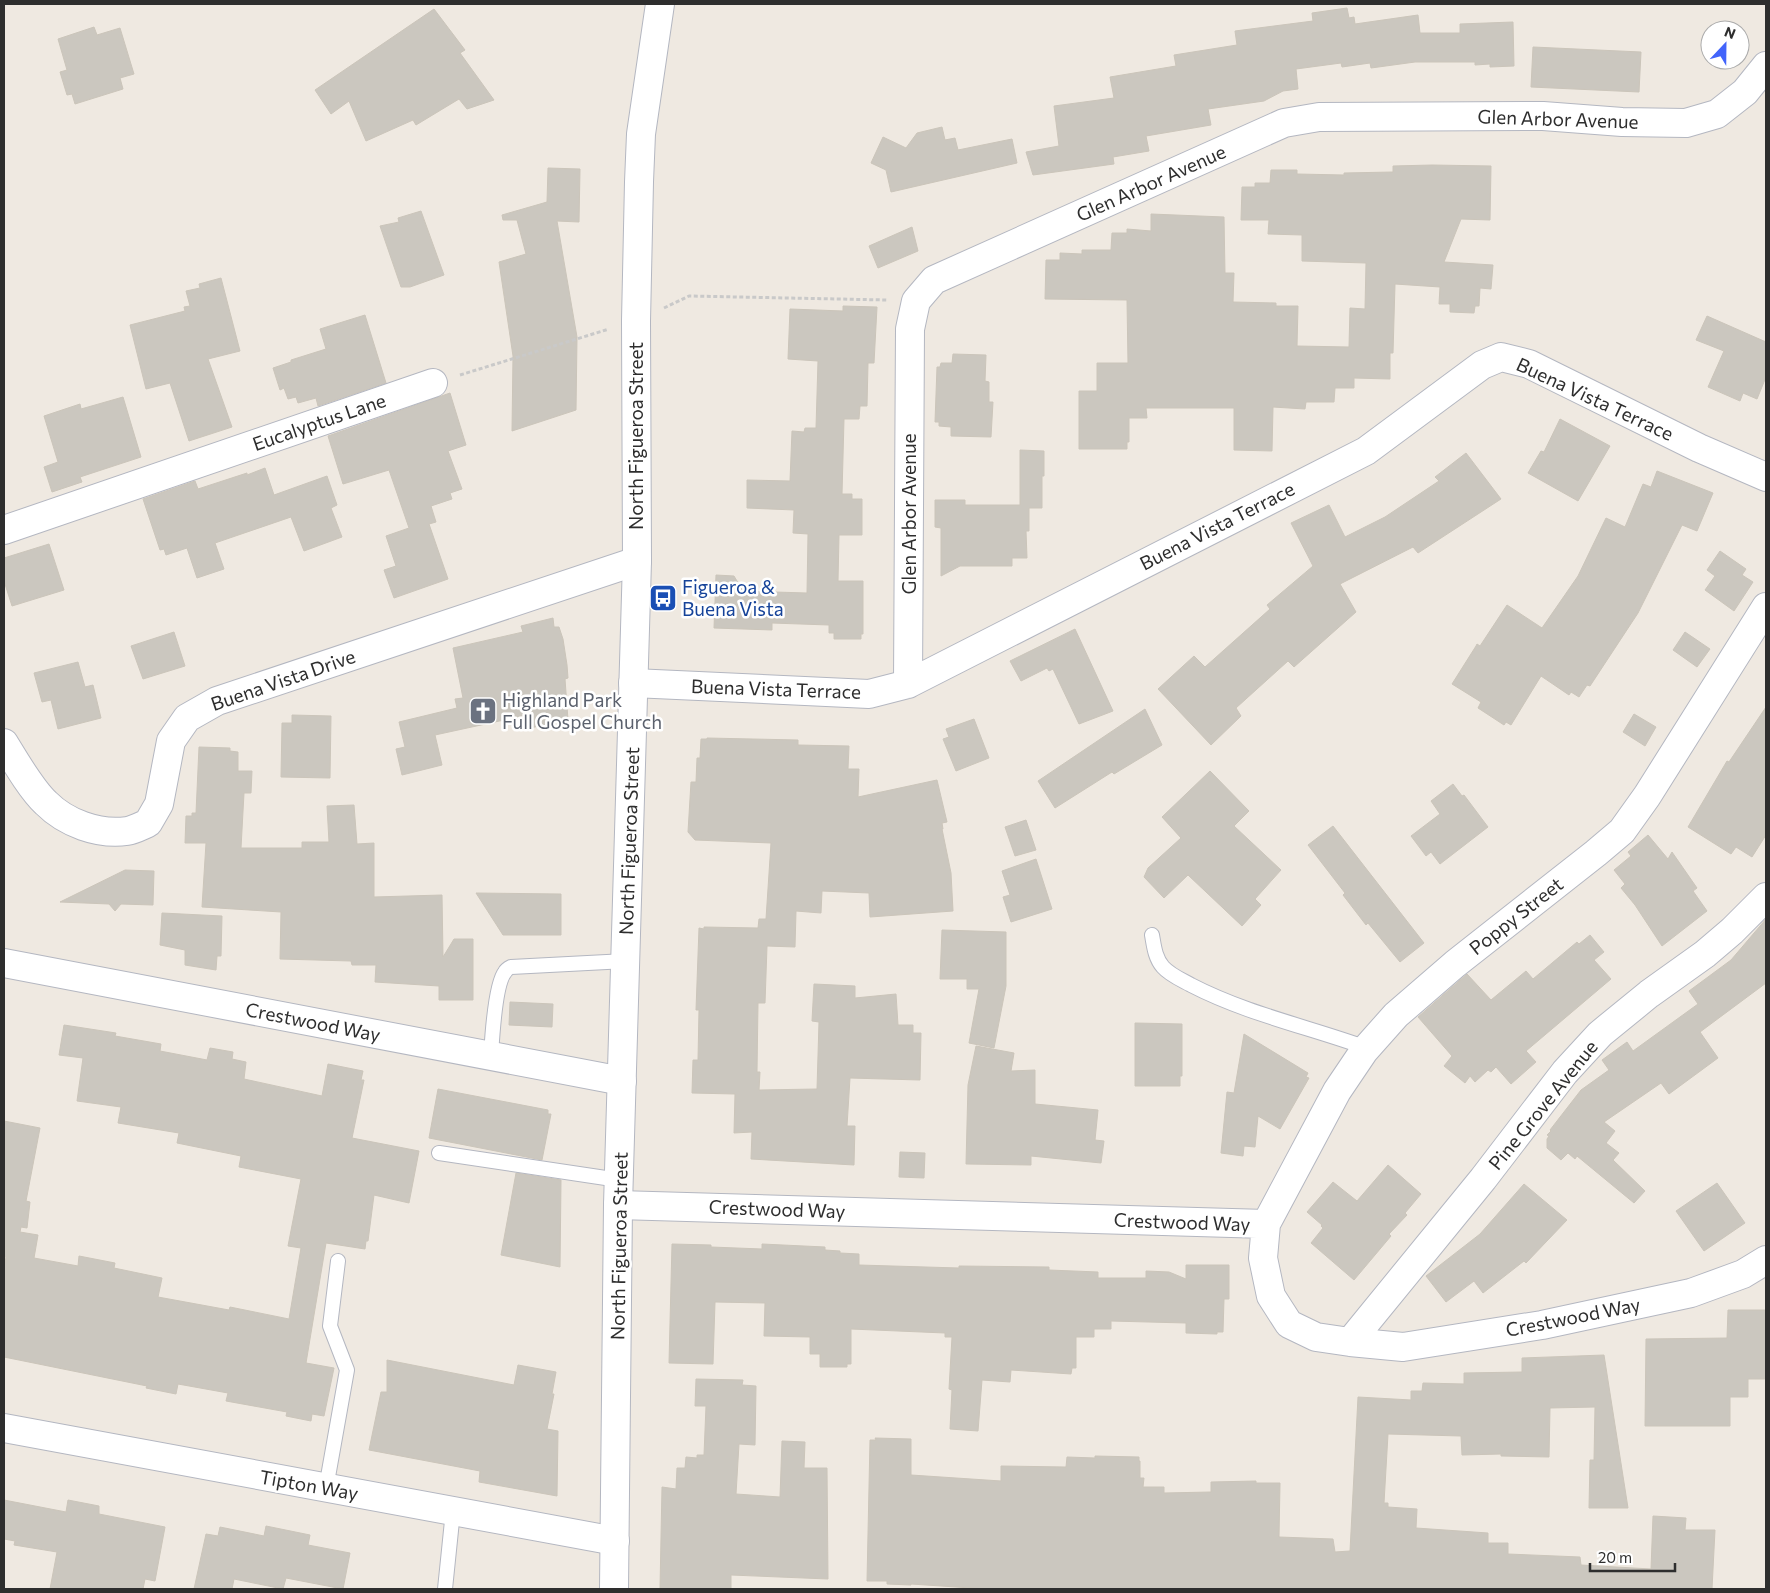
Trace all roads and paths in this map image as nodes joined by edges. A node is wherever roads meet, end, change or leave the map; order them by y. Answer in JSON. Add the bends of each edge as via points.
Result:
{"nodes":[{"id":1,"x":660,"y":4,"type":"edge"},
{"id":2,"x":1766,"y":66,"type":"edge"},
{"id":3,"x":916,"y":300,"type":"junction"},
{"id":4,"x":636,"y":320,"type":"junction"},
{"id":5,"x":433,"y":383,"type":"joint"},
{"id":6,"x":1766,"y":477,"type":"edge"},
{"id":7,"x":4,"y":530,"type":"edge"},
{"id":8,"x":637,"y":561,"type":"junction"},
{"id":9,"x":1766,"y":607,"type":"edge"},
{"id":10,"x":633,"y":683,"type":"junction"},
{"id":11,"x":908,"y":684,"type":"junction"},
{"id":12,"x":4,"y":743,"type":"edge"},
{"id":13,"x":1766,"y":897,"type":"edge"},
{"id":14,"x":1152,"y":935,"type":"dead end"},
{"id":15,"x":626,"y":961,"type":"junction"},
{"id":16,"x":4,"y":963,"type":"edge"},
{"id":17,"x":1367,"y":1048,"type":"junction"},
{"id":18,"x":491,"y":1056,"type":"junction"},
{"id":19,"x":622,"y":1081,"type":"junction"},
{"id":20,"x":439,"y":1153,"type":"dead end"},
{"id":21,"x":619,"y":1192,"type":"junction"},
{"id":22,"x":1266,"y":1224,"type":"junction"},
{"id":23,"x":1766,"y":1260,"type":"edge"},
{"id":24,"x":338,"y":1261,"type":"dead end"},
{"id":25,"x":1350,"y":1342,"type":"junction"},
{"id":26,"x":4,"y":1428,"type":"edge"},
{"id":27,"x":326,"y":1488,"type":"junction"},
{"id":28,"x":454,"y":1511,"type":"junction"},
{"id":29,"x":615,"y":1542,"type":"junction"},
{"id":30,"x":445,"y":1589,"type":"edge"},
{"id":31,"x":614,"y":1589,"type":"edge"}],
"edges":[{"from":1,"to":4,"type":"street","name":"North Figueroa Street","via":[[642,134]]},
{"from":2,"to":3,"type":"street","name":"Glen Arbor Avenue","via":[[1745,92],[1717,114],[1686,123],[1524,116],[1319,117],[1284,123],[934,280]]},
{"from":3,"to":4,"type":"path","via":[[689,296]]},
{"from":3,"to":11,"type":"street","name":"Glen Arbor Avenue","via":[[910,329]]},
{"from":4,"to":5,"type":"path"},
{"from":4,"to":8,"type":"street","name":"North Figueroa Street"},
{"from":5,"to":7,"type":"street","name":"Eucalyptus Lane"},
{"from":6,"to":11,"type":"street","name":"Buena Vista Terrace","via":[[1699,448],[1530,364],[1501,357],[1482,365],[1366,451]]},
{"from":8,"to":10,"type":"street","name":"North Figueroa Street"},
{"from":8,"to":12,"type":"street","name":"Buena Vista Drive","via":[[217,701],[187,718],[171,741],[159,804],[148,823],[127,831],[97,830],[69,821],[45,803]]},
{"from":9,"to":17,"type":"street","name":"Poppy Street","via":[[1622,831],[1455,964],[1396,1015]]},
{"from":10,"to":11,"type":"street","name":"Buena Vista Terrace","via":[[869,694]]},
{"from":10,"to":15,"type":"street","name":"North Figueroa Street"},
{"from":13,"to":25,"type":"street","name":"Pine Grove Avenue","via":[[1732,932],[1600,1034],[1565,1072],[1483,1179]]},
{"from":14,"to":17,"type":"lane","via":[[1157,960],[1164,968],[1210,995]]},
{"from":15,"to":18,"type":"lane","via":[[511,967],[501,980],[493,1021]]},
{"from":15,"to":19,"type":"street","name":"North Figueroa Street"},
{"from":16,"to":18,"type":"street","name":"Crestwood Way"},
{"from":17,"to":22,"type":"street","name":"Poppy Street","via":[[1337,1092]]},
{"from":18,"to":19,"type":"street","name":"Crestwood Way"},
{"from":19,"to":21,"type":"street","name":"North Figueroa Street"},
{"from":20,"to":21,"type":"lane"},
{"from":21,"to":22,"type":"street","name":"Crestwood Way"},
{"from":21,"to":29,"type":"street","name":"North Figueroa Street"},
{"from":22,"to":25,"type":"street","name":"Crestwood Way","via":[[1263,1258],[1271,1296],[1289,1324],[1316,1337]]},
{"from":23,"to":25,"type":"street","name":"Crestwood Way","via":[[1743,1274],[1692,1293],[1542,1325],[1403,1347]]},
{"from":24,"to":27,"type":"lane","via":[[330,1326],[347,1370]]},
{"from":26,"to":27,"type":"street","name":"Tipton Way"},
{"from":27,"to":28,"type":"street","name":"Tipton Way"},
{"from":28,"to":29,"type":"street","name":"Tipton Way"},
{"from":28,"to":30,"type":"lane"},
{"from":29,"to":31,"type":"street","name":"North Figueroa Street"}]}
